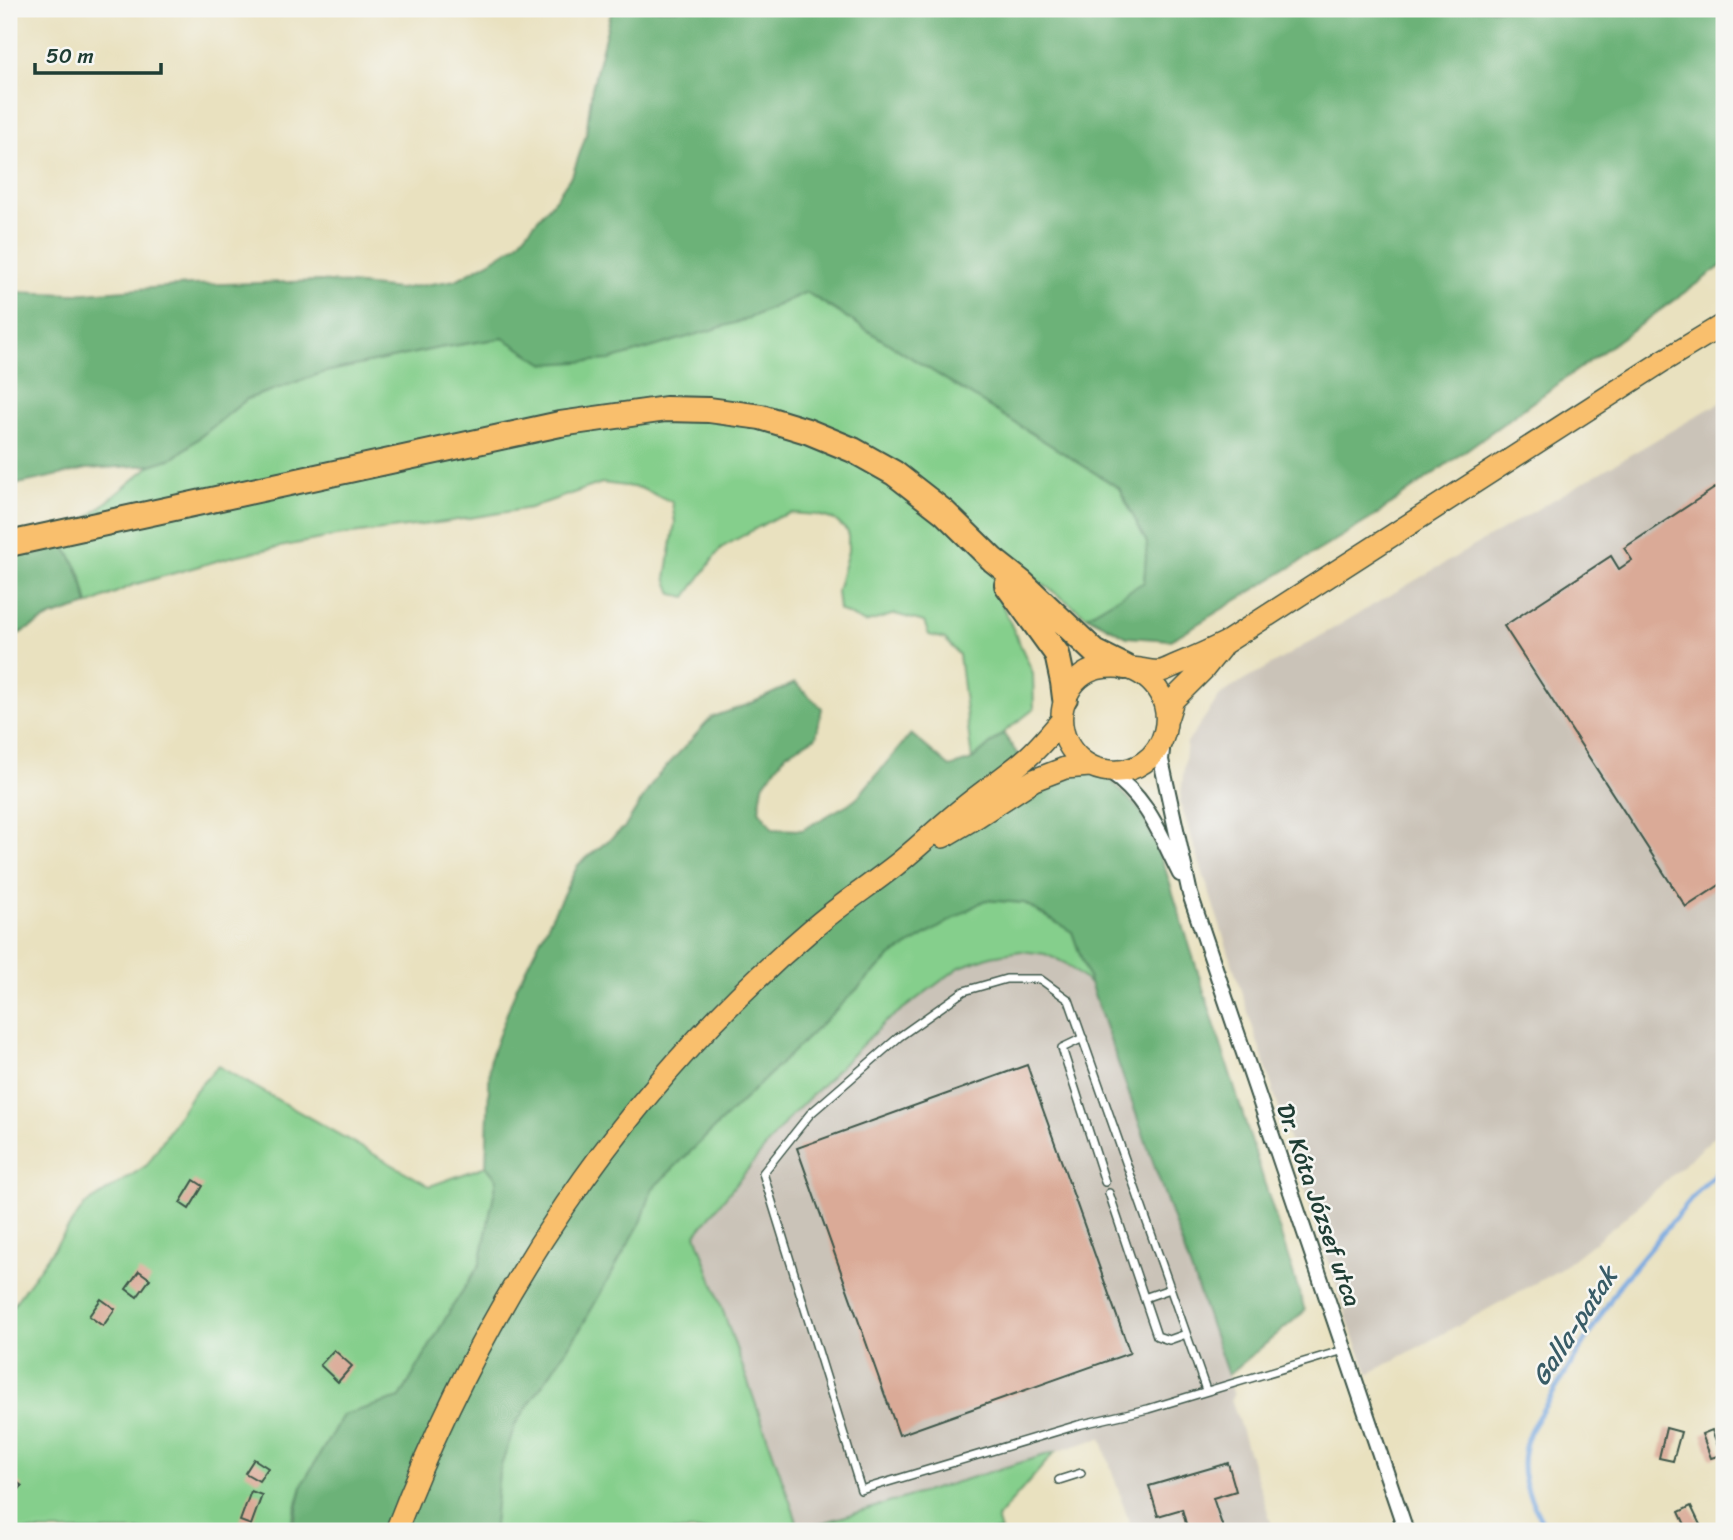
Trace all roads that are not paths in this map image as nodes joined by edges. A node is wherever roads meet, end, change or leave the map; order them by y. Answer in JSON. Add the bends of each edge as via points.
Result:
{"nodes":[{"id":1,"x":1724,"y":324,"type":"edge"},
{"id":2,"x":9,"y":544,"type":"edge"},
{"id":3,"x":993,"y":560,"type":"junction"},
{"id":4,"x":1225,"y":643,"type":"junction"},
{"id":5,"x":1125,"y":667,"type":"junction"},
{"id":6,"x":1063,"y":709,"type":"junction"},
{"id":7,"x":1165,"y":729,"type":"junction"},
{"id":8,"x":1099,"y":768,"type":"junction"},
{"id":9,"x":897,"y":864,"type":"junction"},
{"id":10,"x":1190,"y":894,"type":"junction"},
{"id":11,"x":1083,"y":1038,"type":"junction"},
{"id":12,"x":1105,"y":1182,"type":"dead end"},
{"id":13,"x":1109,"y":1193,"type":"dead end"},
{"id":14,"x":1170,"y":1289,"type":"junction"},
{"id":15,"x":1144,"y":1298,"type":"junction"},
{"id":16,"x":1186,"y":1334,"type":"junction"},
{"id":17,"x":1344,"y":1350,"type":"junction"},
{"id":18,"x":1206,"y":1391,"type":"junction"},
{"id":19,"x":1081,"y":1474,"type":"dead end"},
{"id":20,"x":1059,"y":1480,"type":"dead end"},
{"id":21,"x":396,"y":1531,"type":"edge"},
{"id":22,"x":1406,"y":1531,"type":"edge"}],
"edges":[{"from":1,"to":4,"type":"main road"},
{"from":2,"to":3,"type":"highway","via":[[560,424],[666,409],[761,417],[853,450],[894,473],[944,512]]},
{"from":3,"to":5,"type":"highway","via":[[1095,652]]},
{"from":3,"to":6,"type":"highway","via":[[1057,654]]},
{"from":4,"to":5,"type":"main road","via":[[1160,671]]},
{"from":4,"to":7,"type":"main road","via":[[1173,700]]},
{"from":5,"to":6,"type":"main road","via":[[1090,671],[1075,683]]},
{"from":5,"to":7,"type":"main road","via":[[1155,685],[1164,701]]},
{"from":6,"to":8,"type":"main road","via":[[1062,730],[1070,748],[1082,761]]},
{"from":6,"to":9,"type":"main road","via":[[1029,756]]},
{"from":7,"to":8,"type":"main road","via":[[1154,753],[1141,764],[1125,770]]},
{"from":7,"to":10,"type":"street","via":[[1161,760]]},
{"from":8,"to":9,"type":"main road","via":[[1065,768],[1034,780]]},
{"from":8,"to":10,"type":"street","via":[[1123,781],[1150,813]]},
{"from":9,"to":21,"type":"main road","via":[[812,928],[745,990],[701,1034],[604,1151],[550,1226],[468,1368]]},
{"from":10,"to":17,"type":"street","name":"Dr. Kóta József utca"},
{"from":11,"to":12,"type":"lane","via":[[1062,1048]]},
{"from":11,"to":14,"type":"lane"},
{"from":11,"to":18,"type":"lane","via":[[1069,1000],[1040,979],[1006,979],[964,991],[899,1037],[810,1114],[763,1173],[861,1490]]},
{"from":13,"to":15,"type":"lane"},
{"from":14,"to":15,"type":"lane"},
{"from":14,"to":16,"type":"lane"},
{"from":15,"to":16,"type":"lane","via":[[1157,1336],[1169,1340]]},
{"from":16,"to":18,"type":"lane"},
{"from":17,"to":18,"type":"lane"},
{"from":17,"to":22,"type":"street","name":"Dr. Kóta József utca"},
{"from":19,"to":20,"type":"lane"}]}
